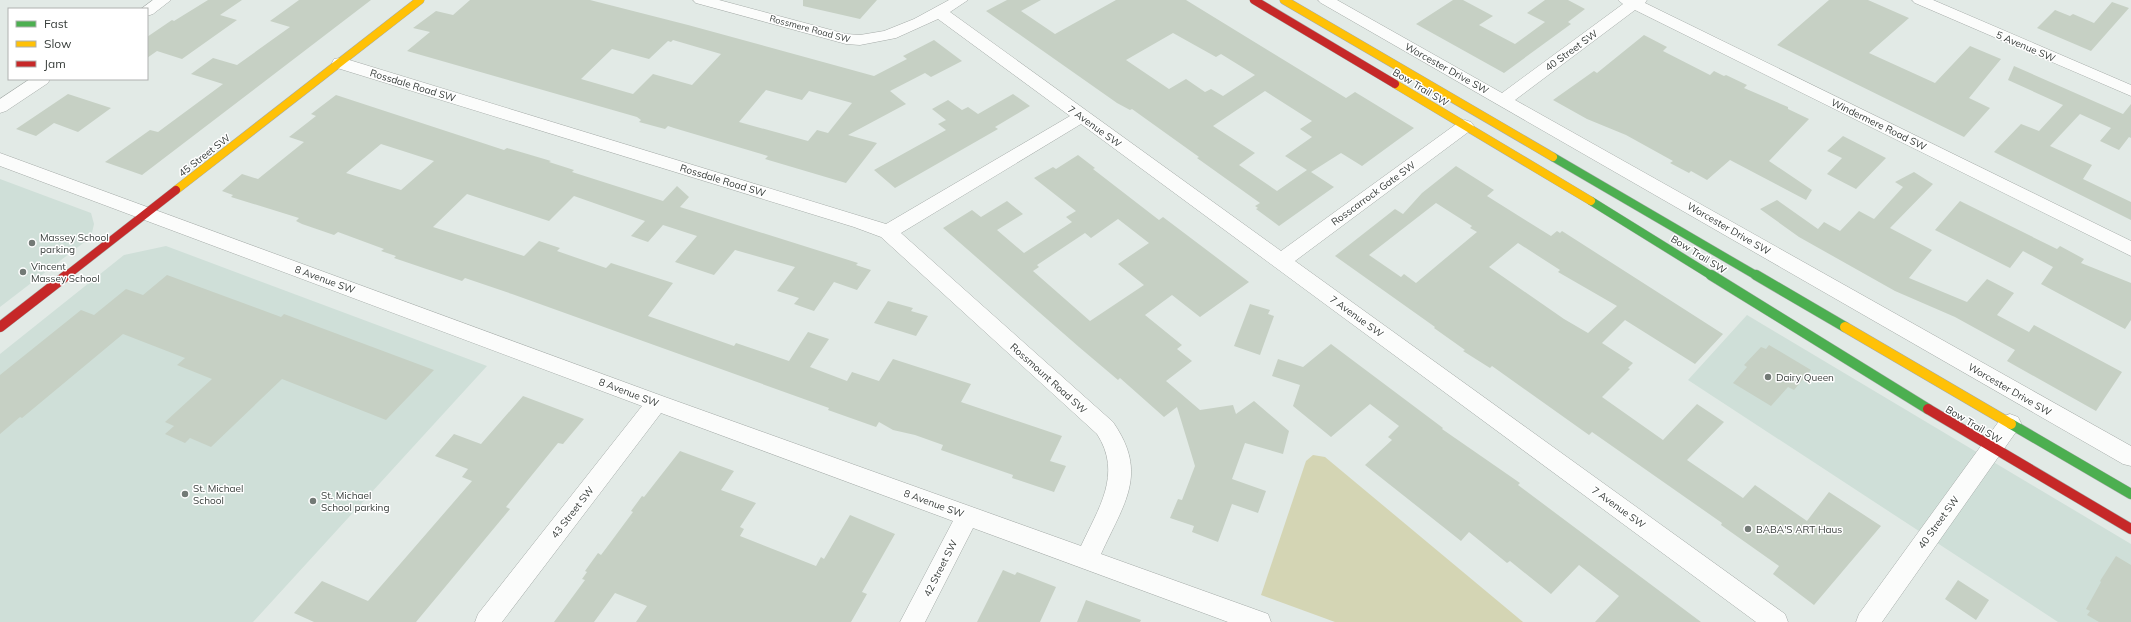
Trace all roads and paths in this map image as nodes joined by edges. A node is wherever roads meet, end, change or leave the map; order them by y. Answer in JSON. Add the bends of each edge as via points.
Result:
{"nodes":[{"id":1,"x":163,"y":0,"type":"edge"},
{"id":2,"x":420,"y":0,"type":"edge"},
{"id":3,"x":701,"y":0,"type":"edge"},
{"id":4,"x":960,"y":0,"type":"edge"},
{"id":5,"x":1254,"y":0,"type":"edge"},
{"id":6,"x":1284,"y":0,"type":"edge"},
{"id":7,"x":1326,"y":0,"type":"edge"},
{"id":8,"x":1920,"y":0,"type":"edge"},
{"id":9,"x":1633,"y":1,"type":"edge"},
{"id":10,"x":148,"y":10,"type":"edge"},
{"id":11,"x":938,"y":11,"type":"junction"},
{"id":12,"x":340,"y":63,"type":"junction"},
{"id":13,"x":40,"y":80,"type":"edge"},
{"id":14,"x":2131,"y":91,"type":"edge"},
{"id":15,"x":1503,"y":100,"type":"junction"},
{"id":16,"x":0,"y":107,"type":"edge"},
{"id":17,"x":1082,"y":116,"type":"junction"},
{"id":18,"x":1465,"y":126,"type":"junction"},
{"id":19,"x":0,"y":159,"type":"edge"},
{"id":20,"x":146,"y":213,"type":"junction"},
{"id":21,"x":888,"y":232,"type":"junction"},
{"id":22,"x":2131,"y":249,"type":"edge"},
{"id":23,"x":1281,"y":261,"type":"junction"},
{"id":24,"x":0,"y":327,"type":"edge"},
{"id":25,"x":657,"y":403,"type":"junction"},
{"id":26,"x":2010,"y":423,"type":"junction"},
{"id":27,"x":1991,"y":447,"type":"junction"},
{"id":28,"x":2131,"y":457,"type":"edge"},
{"id":29,"x":2131,"y":494,"type":"edge"},
{"id":30,"x":968,"y":515,"type":"junction"},
{"id":31,"x":2131,"y":529,"type":"edge"},
{"id":32,"x":1087,"y":559,"type":"junction"},
{"id":33,"x":486,"y":622,"type":"edge"},
{"id":34,"x":912,"y":622,"type":"edge"},
{"id":35,"x":1259,"y":622,"type":"edge"},
{"id":36,"x":1776,"y":622,"type":"edge"},
{"id":37,"x":1868,"y":622,"type":"edge"}],
"edges":[{"from":1,"to":10,"type":"street"},
{"from":2,"to":12,"type":"main road","name":"45 Street SW"},
{"from":3,"to":11,"type":"street","name":"Rossmere Road SW","via":[[846,39],[862,41],[887,36]]},
{"from":4,"to":11,"type":"street","name":"Rossmere Road SW"},
{"from":5,"to":18,"type":"main road","name":"Bow Trail SW"},
{"from":6,"to":26,"type":"main road","name":"Bow Trail SW"},
{"from":7,"to":15,"type":"street","name":"Worcester Drive SW"},
{"from":8,"to":14,"type":"street","name":"5 Avenue SW"},
{"from":9,"to":15,"type":"street","name":"40 Street SW"},
{"from":9,"to":22,"type":"street","name":"Windermere Road SW"},
{"from":11,"to":17,"type":"street","name":"7 Avenue SW"},
{"from":12,"to":20,"type":"main road","name":"45 Street SW"},
{"from":12,"to":21,"type":"street","name":"Rossdale Road SW"},
{"from":13,"to":16,"type":"street"},
{"from":15,"to":28,"type":"street","name":"Worcester Drive SW"},
{"from":17,"to":21,"type":"street"},
{"from":17,"to":23,"type":"street","name":"7 Avenue SW"},
{"from":18,"to":23,"type":"street","name":"Rosscarrock Gate SW"},
{"from":18,"to":27,"type":"main road","name":"Bow Trail SW","via":[[1670,248],[1821,344]]},
{"from":19,"to":20,"type":"street","name":"8 Avenue SW"},
{"from":20,"to":24,"type":"main road","name":"45 Street SW"},
{"from":20,"to":25,"type":"street","name":"8 Avenue SW"},
{"from":21,"to":32,"type":"street","name":"Rossmount Road SW","via":[[1105,428],[1112,438],[1121,461],[1120,486]]},
{"from":23,"to":36,"type":"street","name":"7 Avenue SW"},
{"from":25,"to":30,"type":"street","name":"8 Avenue SW"},
{"from":25,"to":33,"type":"street","name":"43 Street SW"},
{"from":26,"to":27,"type":"street","name":"40 Street SW"},
{"from":26,"to":29,"type":"main road","name":"Bow Trail SW"},
{"from":27,"to":31,"type":"main road","name":"Bow Trail SW"},
{"from":27,"to":37,"type":"street","name":"40 Street SW"},
{"from":30,"to":32,"type":"street","name":"8 Avenue SW"},
{"from":30,"to":34,"type":"street","name":"42 Street SW"},
{"from":32,"to":35,"type":"street","name":"8 Avenue SW"}]}
